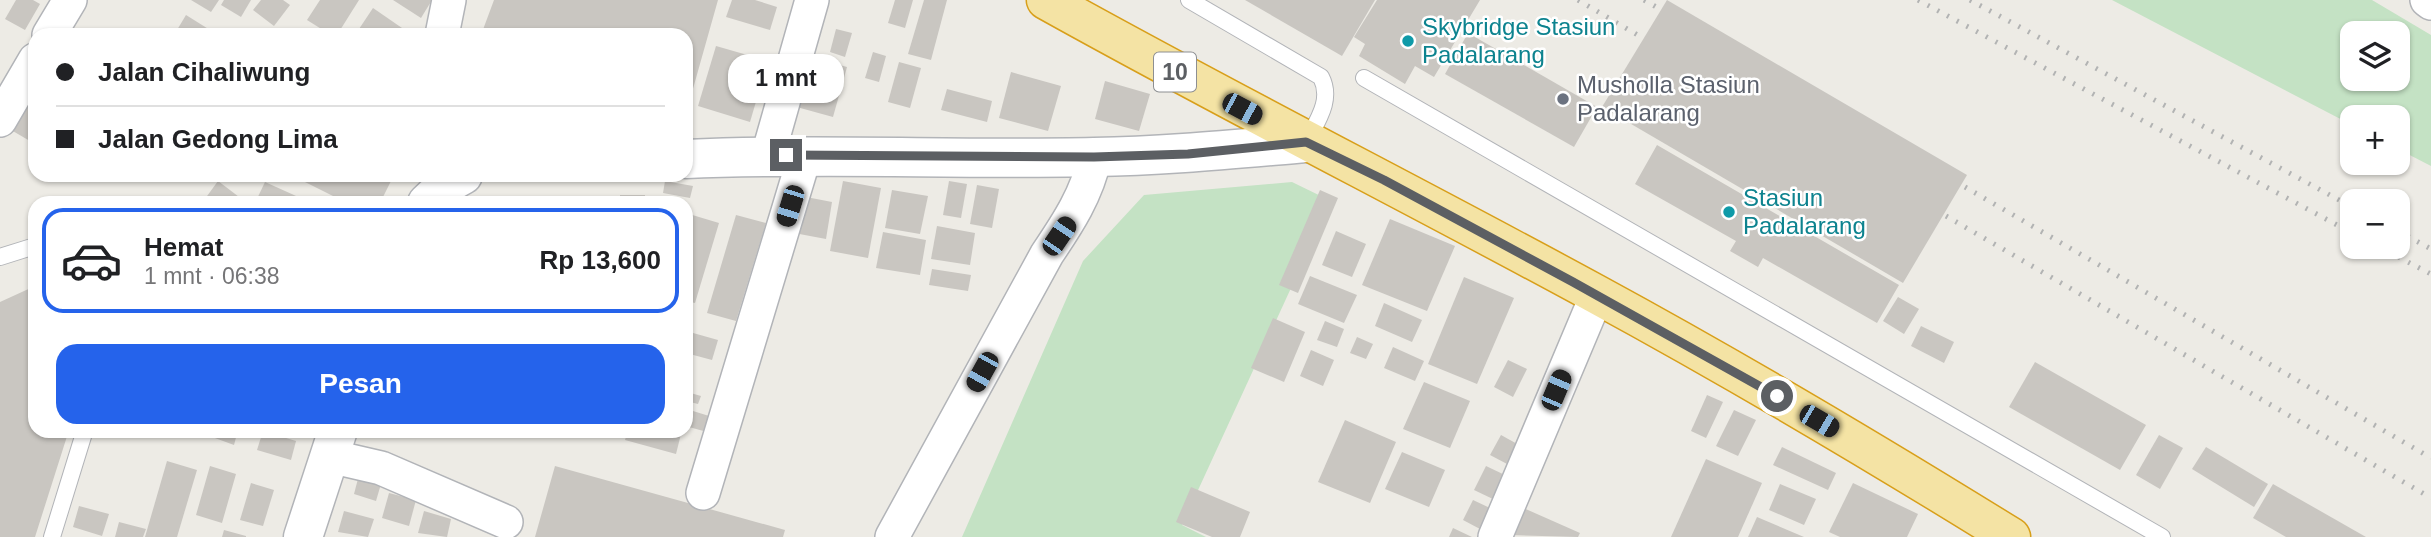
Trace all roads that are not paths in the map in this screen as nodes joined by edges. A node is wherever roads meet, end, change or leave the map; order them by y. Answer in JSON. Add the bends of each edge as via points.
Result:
{"nodes":[{"id":1,"x":70,"y":0,"type":"edge"},
{"id":2,"x":449,"y":0,"type":"edge"},
{"id":3,"x":812,"y":0,"type":"edge"},
{"id":4,"x":1046,"y":0,"type":"edge"},
{"id":5,"x":1189,"y":0,"type":"edge"},
{"id":6,"x":53,"y":28,"type":"edge"},
{"id":7,"x":443,"y":28,"type":"edge"},
{"id":8,"x":28,"y":72,"type":"edge"},
{"id":9,"x":1364,"y":78,"type":"dead end"},
{"id":10,"x":0,"y":120,"type":"edge"},
{"id":11,"x":1306,"y":142,"type":"junction"},
{"id":12,"x":768,"y":155,"type":"junction"},
{"id":13,"x":805,"y":155,"type":"junction"},
{"id":14,"x":1094,"y":157,"type":"junction"},
{"id":15,"x":693,"y":159,"type":"edge"},
{"id":16,"x":28,"y":248,"type":"edge"},
{"id":17,"x":0,"y":257,"type":"edge"},
{"id":18,"x":1597,"y":295,"type":"junction"},
{"id":19,"x":83,"y":438,"type":"edge"},
{"id":20,"x":334,"y":443,"type":"edge"},
{"id":21,"x":703,"y":493,"type":"dead end"},
{"id":22,"x":506,"y":522,"type":"dead end"},
{"id":23,"x":52,"y":537,"type":"edge"},
{"id":24,"x":303,"y":537,"type":"edge"},
{"id":25,"x":892,"y":537,"type":"edge"},
{"id":26,"x":1494,"y":537,"type":"edge"},
{"id":27,"x":2011,"y":537,"type":"edge"},
{"id":28,"x":2162,"y":537,"type":"edge"}],
"edges":[{"from":1,"to":6,"type":"street"},
{"from":2,"to":7,"type":"street"},
{"from":3,"to":12,"type":"street"},
{"from":4,"to":11,"type":"highway","number":"10"},
{"from":5,"to":11,"type":"lane","via":[[1313,71],[1326,86],[1323,108]]},
{"from":8,"to":10,"type":"street"},
{"from":9,"to":28,"type":"lane"},
{"from":11,"to":14,"type":"street","via":[[1188,154]]},
{"from":11,"to":18,"type":"highway","number":"10"},
{"from":12,"to":13,"type":"street"},
{"from":12,"to":15,"type":"street"},
{"from":13,"to":14,"type":"street"},
{"from":13,"to":21,"type":"street"},
{"from":14,"to":25,"type":"street","via":[[1090,179],[1071,218]]},
{"from":16,"to":17,"type":"lane"},
{"from":18,"to":26,"type":"street"},
{"from":18,"to":27,"type":"highway","number":"10","via":[[1871,451]]},
{"from":19,"to":23,"type":"lane"},
{"from":20,"to":22,"type":"street"},
{"from":20,"to":24,"type":"street"}]}
